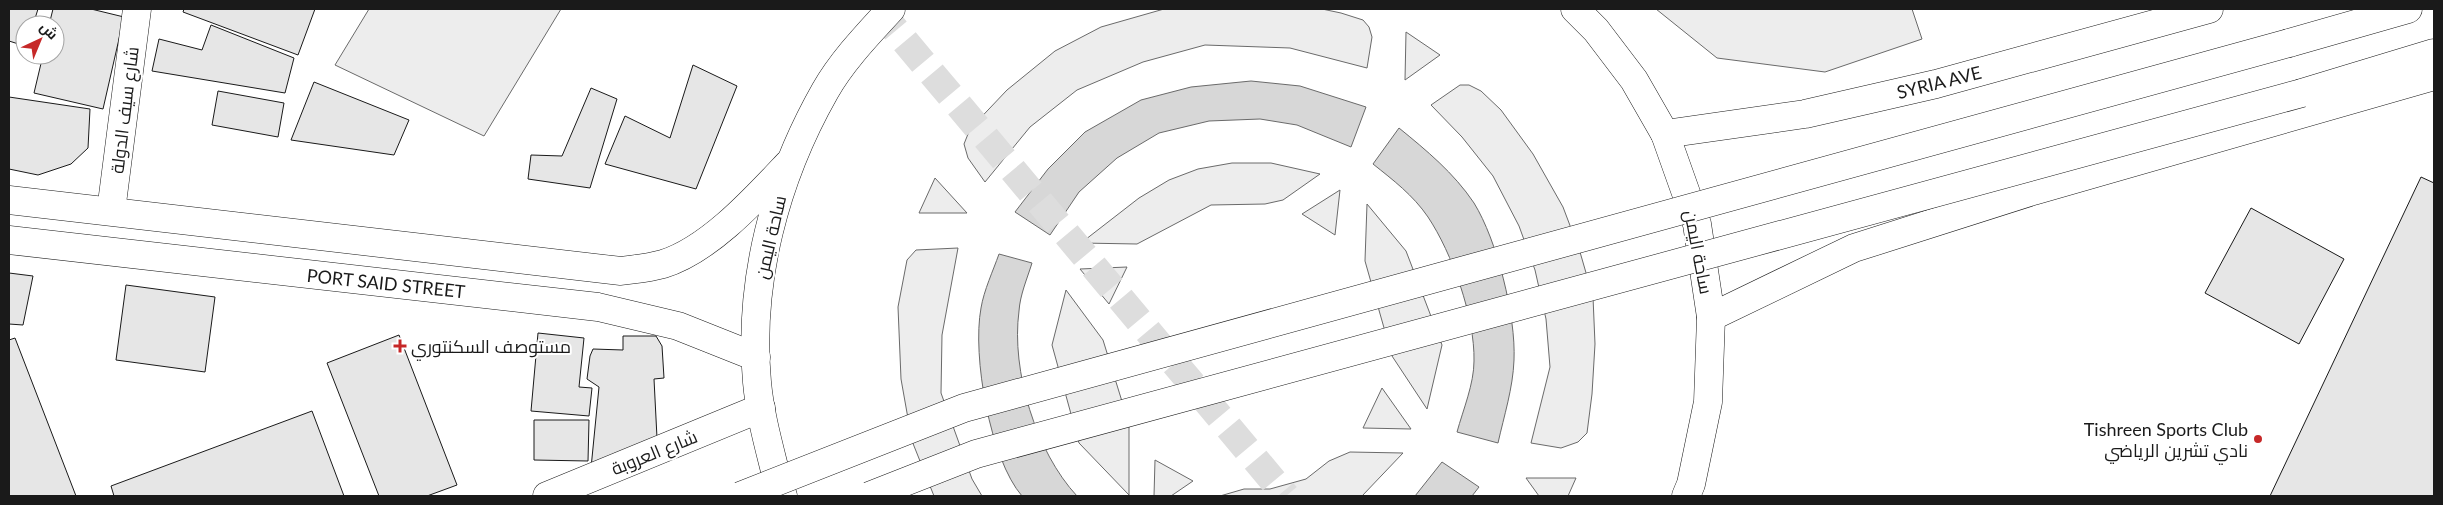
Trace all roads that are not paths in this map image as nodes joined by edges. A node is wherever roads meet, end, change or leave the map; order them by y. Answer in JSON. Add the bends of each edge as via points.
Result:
{"nodes":[{"id":1,"x":137,"y":9,"type":"edge"},
{"id":2,"x":877,"y":9,"type":"edge"},
{"id":3,"x":891,"y":9,"type":"edge"},
{"id":4,"x":1575,"y":9,"type":"edge"},
{"id":5,"x":2209,"y":9,"type":"edge"},
{"id":6,"x":2408,"y":9,"type":"edge"},
{"id":7,"x":866,"y":35,"type":"junction"},
{"id":8,"x":2434,"y":53,"type":"edge"},
{"id":9,"x":2434,"y":76,"type":"edge"},
{"id":10,"x":1665,"y":134,"type":"junction"},
{"id":11,"x":788,"y":164,"type":"junction"},
{"id":12,"x":9,"y":200,"type":"edge"},
{"id":13,"x":111,"y":212,"type":"junction"},
{"id":14,"x":9,"y":240,"type":"edge"},
{"id":15,"x":1711,"y":317,"type":"junction"},
{"id":16,"x":756,"y":358,"type":"junction"},
{"id":17,"x":761,"y":408,"type":"junction"},
{"id":18,"x":547,"y":496,"type":"edge"},
{"id":19,"x":740,"y":496,"type":"edge"},
{"id":20,"x":783,"y":496,"type":"edge"},
{"id":21,"x":869,"y":496,"type":"edge"},
{"id":22,"x":1686,"y":496,"type":"edge"}],
"edges":[{"from":1,"to":13,"type":"main road","name":"شارع سيف الدولة"},
{"from":2,"to":7,"type":"main road"},
{"from":3,"to":7,"type":"main road","name":"ساحة اليمن"},
{"from":4,"to":10,"type":"main road","name":"ساحة اليمن","via":[[1596,30],[1634,80]]},
{"from":5,"to":10,"type":"main road","name":"SYRIA AVE","via":[[1936,84],[1805,114]]},
{"from":6,"to":19,"type":"main road","bridge":true,"via":[[964,408]]},
{"from":7,"to":11,"type":"main road","name":"ساحة اليمن","via":[[825,90]]},
{"from":8,"to":21,"type":"main road","bridge":true,"via":[[2302,93],[976,454]]},
{"from":9,"to":15,"type":"main road","via":[[2033,191],[1854,248]]},
{"from":10,"to":15,"type":"main road","name":"ساحة اليمن","via":[[1697,224]]},
{"from":11,"to":13,"type":"main road","via":[[750,204],[704,243],[664,264],[621,271]]},
{"from":11,"to":16,"type":"main road","name":"ساحة اليمن","via":[[769,227],[758,292]]},
{"from":12,"to":13,"type":"main road"},
{"from":14,"to":16,"type":"main road","name":"PORT SAID STREET","via":[[598,307],[678,326]]},
{"from":15,"to":22,"type":"main road","name":"ساحة اليمن","via":[[1708,402]]},
{"from":16,"to":17,"type":"main road","name":"ساحة اليمن"},
{"from":17,"to":18,"type":"main road","name":"شارع العروبة"},
{"from":17,"to":20,"type":"main road","name":"ساحة اليمن"}]}
